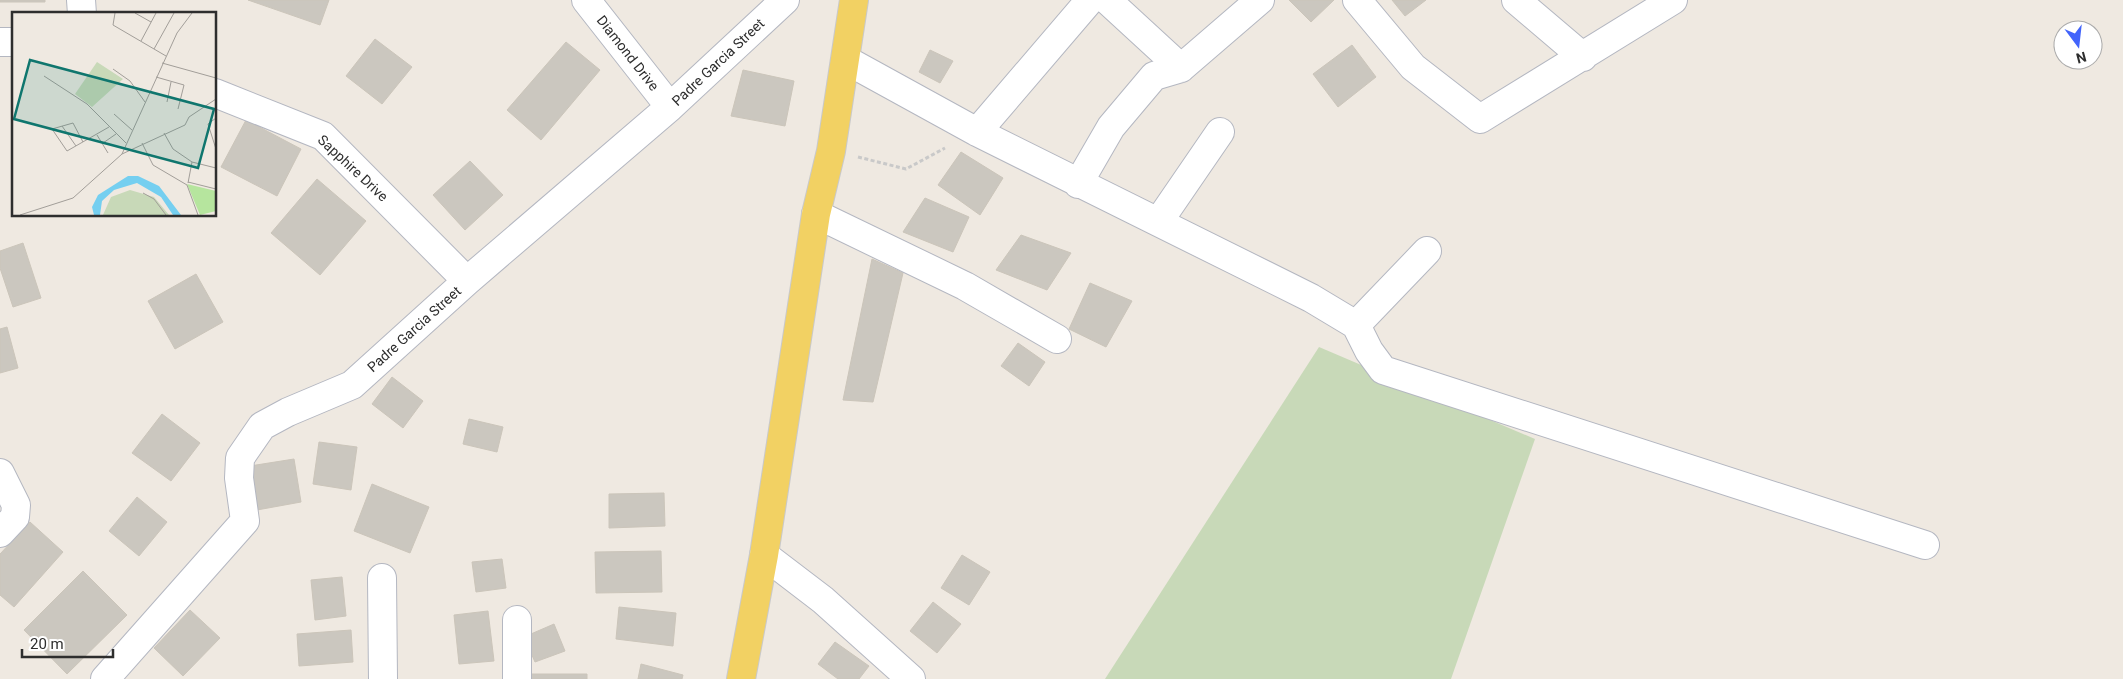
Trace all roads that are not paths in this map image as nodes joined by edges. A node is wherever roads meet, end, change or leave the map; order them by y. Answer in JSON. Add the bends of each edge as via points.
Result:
{"nodes":[{"id":1,"x":586,"y":0,"type":"edge"},
{"id":2,"x":785,"y":0,"type":"edge"},
{"id":3,"x":854,"y":0,"type":"edge"},
{"id":4,"x":1090,"y":0,"type":"edge"},
{"id":5,"x":1107,"y":0,"type":"edge"},
{"id":6,"x":1260,"y":0,"type":"edge"},
{"id":7,"x":1357,"y":0,"type":"edge"},
{"id":8,"x":1516,"y":0,"type":"edge"},
{"id":9,"x":1673,"y":0,"type":"edge"},
{"id":10,"x":1583,"y":57,"type":"junction"},
{"id":11,"x":846,"y":60,"type":"junction"},
{"id":12,"x":1181,"y":68,"type":"junction"},
{"id":13,"x":216,"y":93,"type":"edge"},
{"id":14,"x":670,"y":107,"type":"junction"},
{"id":15,"x":977,"y":132,"type":"junction"},
{"id":16,"x":1220,"y":132,"type":"dead end"},
{"id":17,"x":1078,"y":184,"type":"junction"},
{"id":18,"x":816,"y":214,"type":"junction"},
{"id":19,"x":1159,"y":221,"type":"junction"},
{"id":20,"x":1427,"y":251,"type":"dead end"},
{"id":21,"x":467,"y":281,"type":"junction"},
{"id":22,"x":1356,"y":325,"type":"junction"},
{"id":23,"x":1057,"y":340,"type":"dead end"},
{"id":24,"x":0,"y":473,"type":"edge"},
{"id":25,"x":0,"y":533,"type":"edge"},
{"id":26,"x":1925,"y":544,"type":"dead end"},
{"id":27,"x":764,"y":556,"type":"junction"},
{"id":28,"x":382,"y":578,"type":"dead end"},
{"id":29,"x":518,"y":620,"type":"dead end"},
{"id":30,"x":105,"y":679,"type":"edge"},
{"id":31,"x":383,"y":679,"type":"edge"},
{"id":32,"x":517,"y":679,"type":"edge"},
{"id":33,"x":741,"y":679,"type":"edge"},
{"id":34,"x":911,"y":679,"type":"edge"}],
"edges":[{"from":1,"to":14,"type":"street","name":"Diamond Drive"},
{"from":2,"to":14,"type":"street","name":"Padre Garcia Street"},
{"from":3,"to":11,"type":"main road"},
{"from":4,"to":15,"type":"street"},
{"from":5,"to":12,"type":"street"},
{"from":6,"to":12,"type":"street"},
{"from":7,"to":10,"type":"street","via":[[1413,68],[1480,119]]},
{"from":8,"to":10,"type":"street"},
{"from":9,"to":10,"type":"street"},
{"from":11,"to":15,"type":"street"},
{"from":11,"to":18,"type":"main road","via":[[832,151]]},
{"from":12,"to":17,"type":"street","via":[[1154,76],[1112,127]]},
{"from":13,"to":21,"type":"street","name":"Sapphire Drive","via":[[323,136]]},
{"from":14,"to":21,"type":"street","name":"Padre Garcia Street"},
{"from":15,"to":17,"type":"street"},
{"from":16,"to":19,"type":"street"},
{"from":17,"to":19,"type":"street"},
{"from":18,"to":23,"type":"street","via":[[965,286]]},
{"from":18,"to":27,"type":"main road"},
{"from":19,"to":22,"type":"street"},
{"from":20,"to":22,"type":"street"},
{"from":21,"to":30,"type":"street","name":"Padre Garcia Street","via":[[352,385],[262,426],[240,458],[239,478],[245,521]]},
{"from":22,"to":26,"type":"street","via":[[1383,370]]},
{"from":24,"to":25,"type":"street","via":[[16,505],[15,517]]},
{"from":27,"to":33,"type":"main road"},
{"from":27,"to":34,"type":"street","via":[[824,600]]},
{"from":28,"to":31,"type":"street"},
{"from":29,"to":32,"type":"street"}]}
